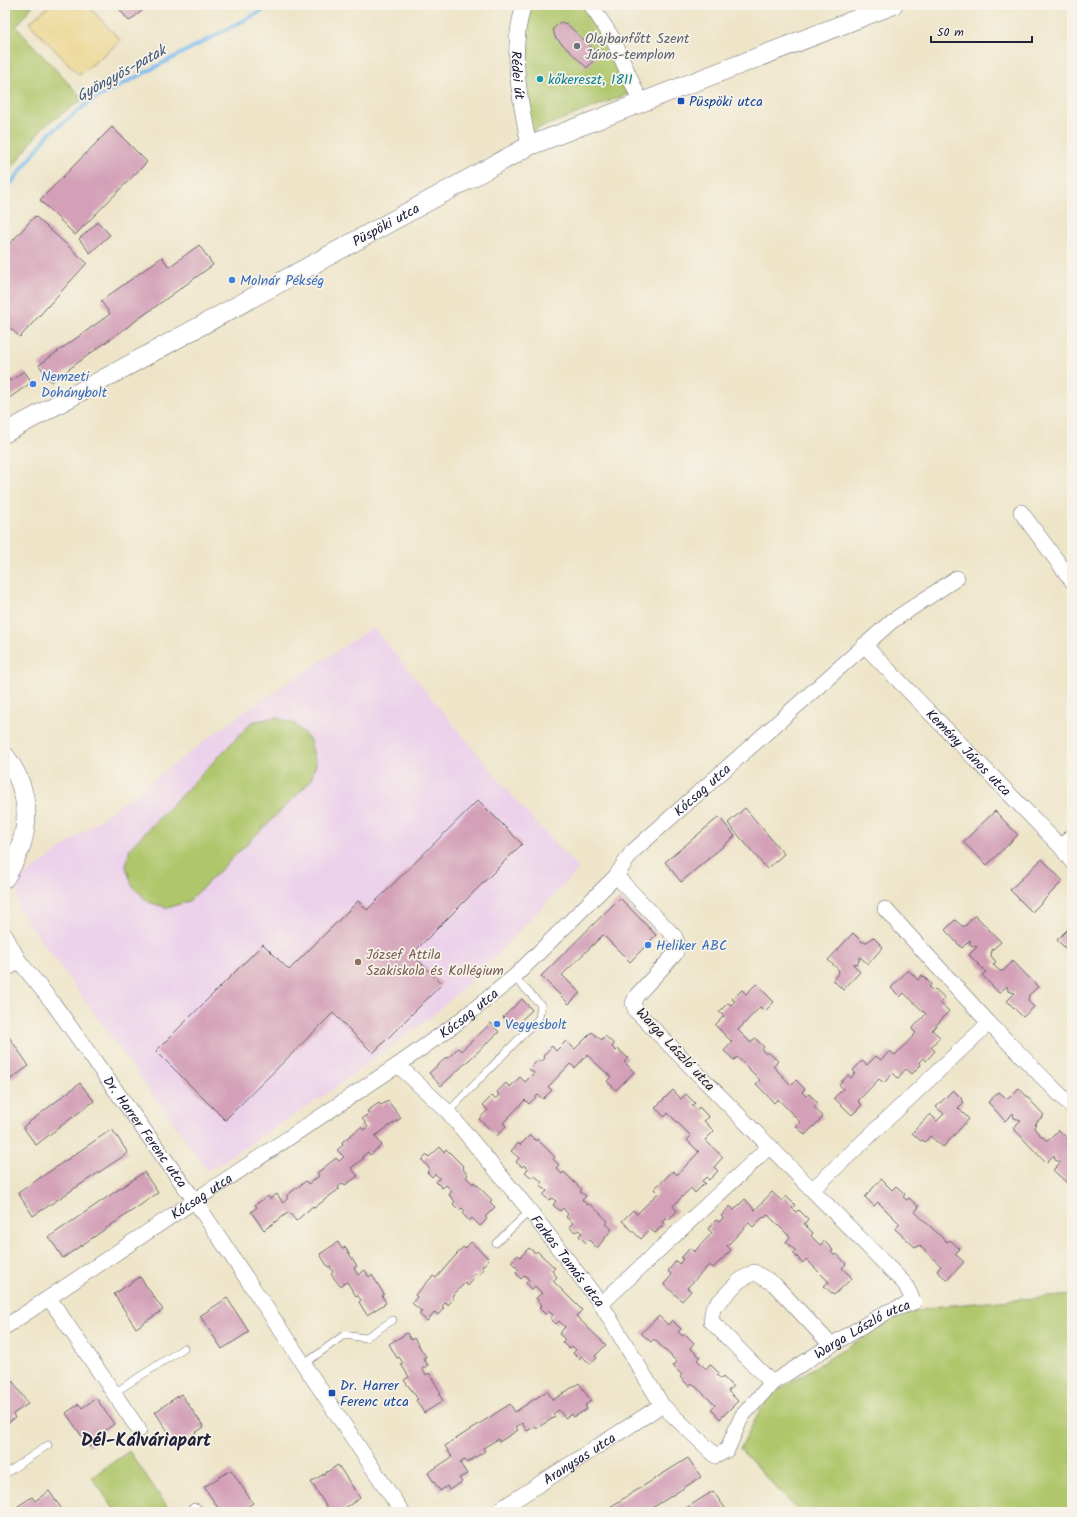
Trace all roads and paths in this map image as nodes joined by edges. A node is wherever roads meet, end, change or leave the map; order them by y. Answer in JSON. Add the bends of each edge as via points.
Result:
{"nodes":[{"id":1,"x":524,"y":5,"type":"edge"},
{"id":2,"x":591,"y":5,"type":"edge"},
{"id":3,"x":893,"y":5,"type":"edge"},
{"id":4,"x":641,"y":103,"type":"junction"},
{"id":5,"x":529,"y":146,"type":"junction"},
{"id":6,"x":5,"y":433,"type":"edge"},
{"id":7,"x":1021,"y":512,"type":"dead end"},
{"id":8,"x":957,"y":578,"type":"dead end"},
{"id":9,"x":1072,"y":581,"type":"edge"},
{"id":10,"x":864,"y":645,"type":"junction"},
{"id":11,"x":5,"y":756,"type":"edge"},
{"id":12,"x":26,"y":820,"type":"junction"},
{"id":13,"x":1072,"y":836,"type":"edge"},
{"id":14,"x":1061,"y":847,"type":"junction"},
{"id":15,"x":5,"y":855,"type":"edge"},
{"id":16,"x":1072,"y":862,"type":"edge"},
{"id":17,"x":616,"y":876,"type":"junction"},
{"id":18,"x":5,"y":878,"type":"edge"},
{"id":19,"x":885,"y":909,"type":"dead end"},
{"id":20,"x":5,"y":936,"type":"edge"},
{"id":21,"x":5,"y":951,"type":"edge"},
{"id":22,"x":19,"y":961,"type":"junction"},
{"id":23,"x":5,"y":970,"type":"edge"},
{"id":24,"x":514,"y":977,"type":"junction"},
{"id":25,"x":989,"y":1022,"type":"junction"},
{"id":26,"x":398,"y":1065,"type":"junction"},
{"id":27,"x":1072,"y":1107,"type":"edge"},
{"id":28,"x":448,"y":1112,"type":"junction"},
{"id":29,"x":770,"y":1146,"type":"junction"},
{"id":30,"x":813,"y":1190,"type":"junction"},
{"id":31,"x":195,"y":1201,"type":"junction"},
{"id":32,"x":530,"y":1211,"type":"junction"},
{"id":33,"x":496,"y":1243,"type":"dead end"},
{"id":34,"x":49,"y":1298,"type":"junction"},
{"id":35,"x":601,"y":1304,"type":"junction"},
{"id":36,"x":393,"y":1320,"type":"dead end"},
{"id":37,"x":5,"y":1327,"type":"edge"},
{"id":38,"x":831,"y":1345,"type":"junction"},
{"id":39,"x":184,"y":1348,"type":"dead end"},
{"id":40,"x":303,"y":1365,"type":"junction"},
{"id":41,"x":772,"y":1383,"type":"junction"},
{"id":42,"x":114,"y":1393,"type":"junction"},
{"id":43,"x":662,"y":1405,"type":"junction"},
{"id":44,"x":139,"y":1430,"type":"dead end"},
{"id":45,"x":48,"y":1445,"type":"dead end"},
{"id":46,"x":727,"y":1450,"type":"joint"},
{"id":47,"x":5,"y":1474,"type":"edge"},
{"id":48,"x":402,"y":1512,"type":"edge"},
{"id":49,"x":496,"y":1512,"type":"edge"}],
"edges":[{"from":1,"to":5,"type":"street","name":"Rédei út","via":[[516,36],[522,114]]},
{"from":2,"to":4,"type":"street","via":[[613,39]]},
{"from":3,"to":4,"type":"street","name":"Püspöki utca"},
{"from":4,"to":5,"type":"street","name":"Püspöki utca"},
{"from":5,"to":6,"type":"street","name":"Püspöki utca"},
{"from":7,"to":9,"type":"street"},
{"from":8,"to":10,"type":"street","name":"Kócsag utca","via":[[903,613]]},
{"from":10,"to":14,"type":"street","name":"Kemény János utca"},
{"from":10,"to":17,"type":"street","name":"Kócsag utca","via":[[632,852]]},
{"from":11,"to":12,"type":"street","via":[[20,780]]},
{"from":12,"to":15,"type":"street"},
{"from":12,"to":18,"type":"street","via":[[22,842]]},
{"from":13,"to":14,"type":"street"},
{"from":14,"to":16,"type":"street","name":"Kemény János utca"},
{"from":17,"to":24,"type":"street","name":"Kócsag utca"},
{"from":17,"to":29,"type":"street","name":"Warga László utca","via":[[675,937],[678,946],[675,954],[637,995],[633,1003],[636,1011]]},
{"from":19,"to":25,"type":"street"},
{"from":20,"to":22,"type":"street","name":"Dr. Harrer Ferenc utca"},
{"from":21,"to":22,"type":"street"},
{"from":22,"to":23,"type":"street"},
{"from":22,"to":31,"type":"street","name":"Dr. Harrer Ferenc utca","via":[[53,1003]]},
{"from":24,"to":26,"type":"street","name":"Kócsag utca"},
{"from":24,"to":28,"type":"lane","via":[[541,1005],[539,1018]]},
{"from":25,"to":27,"type":"street"},
{"from":25,"to":30,"type":"street"},
{"from":26,"to":28,"type":"street","name":"Farkas Tamás utca"},
{"from":26,"to":31,"type":"street","name":"Kócsag utca"},
{"from":28,"to":32,"type":"street","name":"Farkas Tamás utca"},
{"from":29,"to":30,"type":"street","name":"Warga László utca"},
{"from":29,"to":35,"type":"street"},
{"from":30,"to":38,"type":"street","name":"Warga László utca","via":[[905,1284],[914,1302],[887,1312]]},
{"from":31,"to":34,"type":"street","name":"Kócsag utca"},
{"from":31,"to":40,"type":"street","name":"Dr. Harrer Ferenc utca"},
{"from":32,"to":33,"type":"lane"},
{"from":32,"to":35,"type":"street","name":"Farkas Tamás utca"},
{"from":34,"to":37,"type":"street","name":"Kócsag utca"},
{"from":34,"to":42,"type":"street"},
{"from":35,"to":43,"type":"street","name":"Farkas Tamás utca"},
{"from":36,"to":40,"type":"lane","via":[[364,1338],[344,1335]]},
{"from":38,"to":41,"type":"street","name":"Warga László utca"},
{"from":38,"to":41,"type":"street","via":[[774,1284],[754,1272],[740,1281],[713,1308],[711,1322]]},
{"from":39,"to":42,"type":"lane"},
{"from":40,"to":48,"type":"street","name":"Dr. Harrer Ferenc utca"},
{"from":41,"to":46,"type":"street","name":"Warga László utca","via":[[742,1416]]},
{"from":42,"to":44,"type":"street"},
{"from":43,"to":46,"type":"street","name":"Farkas Tamás utca","via":[[716,1456]]},
{"from":43,"to":49,"type":"street","name":"Aranysas utca"},
{"from":45,"to":47,"type":"lane"}]}
